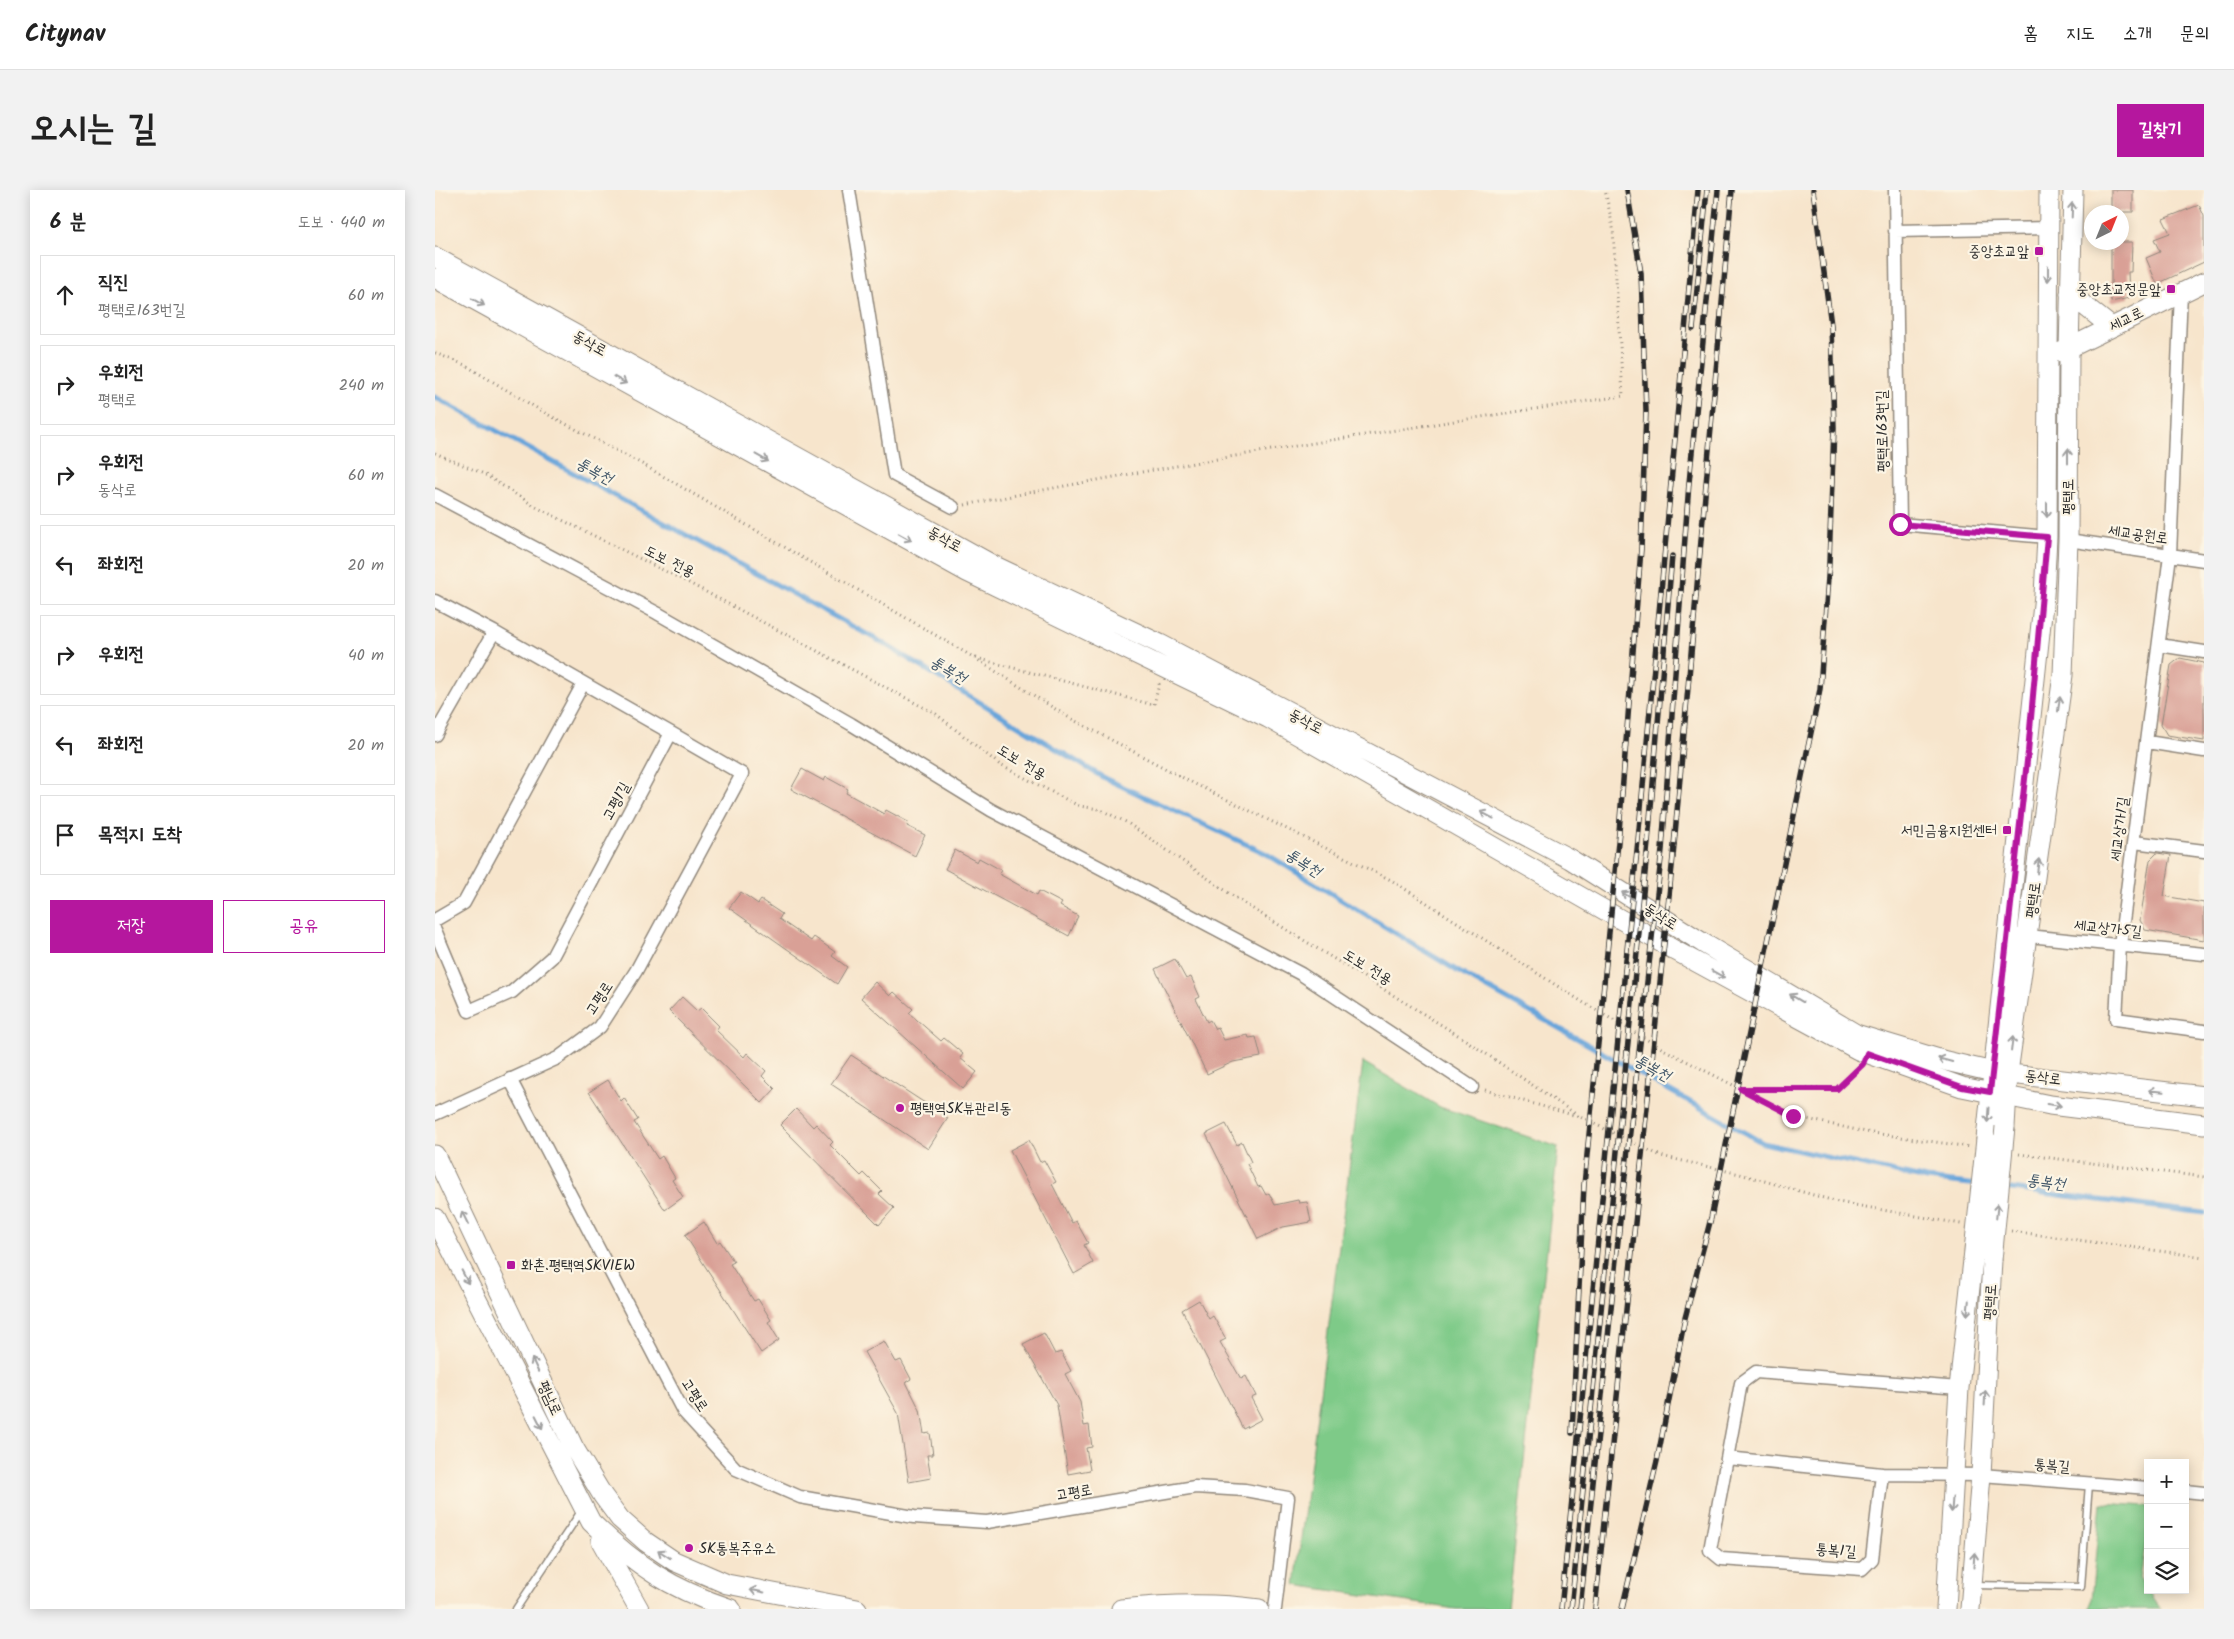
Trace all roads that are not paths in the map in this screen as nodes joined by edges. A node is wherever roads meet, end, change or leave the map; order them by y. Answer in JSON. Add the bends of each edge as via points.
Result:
{"nodes":[{"id":1,"x":849,"y":190,"type":"edge"},
{"id":2,"x":1895,"y":190,"type":"edge"},
{"id":3,"x":2049,"y":190,"type":"edge"},
{"id":4,"x":2073,"y":190,"type":"edge"},
{"id":5,"x":2048,"y":228,"type":"junction"},
{"id":6,"x":1895,"y":231,"type":"junction"},
{"id":7,"x":435,"y":257,"type":"edge"},
{"id":8,"x":435,"y":278,"type":"edge"},
{"id":9,"x":2204,"y":282,"type":"edge"},
{"id":10,"x":2181,"y":292,"type":"junction"},
{"id":11,"x":2070,"y":294,"type":"junction"},
{"id":12,"x":2110,"y":326,"type":"junction"},
{"id":13,"x":2069,"y":349,"type":"junction"},
{"id":14,"x":2047,"y":356,"type":"junction"},
{"id":15,"x":435,"y":495,"type":"edge"},
{"id":16,"x":953,"y":507,"type":"road end"},
{"id":17,"x":2047,"y":537,"type":"junction"},
{"id":18,"x":2068,"y":540,"type":"junction"},
{"id":19,"x":2170,"y":555,"type":"junction"},
{"id":20,"x":2204,"y":560,"type":"edge"},
{"id":21,"x":435,"y":601,"type":"edge"},
{"id":22,"x":494,"y":632,"type":"junction"},
{"id":23,"x":2159,"y":645,"type":"junction"},
{"id":24,"x":2204,"y":652,"type":"edge"},
{"id":25,"x":583,"y":684,"type":"junction"},
{"id":26,"x":671,"y":733,"type":"junction"},
{"id":27,"x":435,"y":735,"type":"edge"},
{"id":28,"x":2147,"y":742,"type":"junction"},
{"id":29,"x":2204,"y":751,"type":"edge"},
{"id":30,"x":2134,"y":842,"type":"junction"},
{"id":31,"x":2204,"y":850,"type":"edge"},
{"id":32,"x":435,"y":920,"type":"edge"},
{"id":33,"x":435,"y":930,"type":"edge"},
{"id":34,"x":2009,"y":934,"type":"junction"},
{"id":35,"x":2029,"y":936,"type":"junction"},
{"id":36,"x":2120,"y":945,"type":"junction"},
{"id":37,"x":2204,"y":954,"type":"edge"},
{"id":38,"x":2204,"y":1031,"type":"edge"},
{"id":39,"x":2001,"y":1072,"type":"junction"},
{"id":40,"x":510,"y":1079,"type":"junction"},
{"id":41,"x":1472,"y":1087,"type":"road end"},
{"id":42,"x":1998,"y":1094,"type":"junction"},
{"id":43,"x":2204,"y":1096,"type":"edge"},
{"id":44,"x":435,"y":1114,"type":"edge"},
{"id":45,"x":2204,"y":1124,"type":"edge"},
{"id":46,"x":435,"y":1155,"type":"edge"},
{"id":47,"x":435,"y":1218,"type":"edge"},
{"id":48,"x":1959,"y":1388,"type":"junction"},
{"id":49,"x":1727,"y":1458,"type":"junction"},
{"id":50,"x":1882,"y":1474,"type":"junction"},
{"id":51,"x":1954,"y":1476,"type":"junction"},
{"id":52,"x":1981,"y":1476,"type":"junction"},
{"id":53,"x":2089,"y":1484,"type":"junction"},
{"id":54,"x":2144,"y":1488,"type":"edge"},
{"id":55,"x":2189,"y":1491,"type":"edge"},
{"id":56,"x":2204,"y":1493,"type":"edge"},
{"id":57,"x":587,"y":1515,"type":"junction"},
{"id":58,"x":707,"y":1576,"type":"junction"},
{"id":59,"x":1972,"y":1585,"type":"junction"},
{"id":60,"x":697,"y":1604,"type":"edge"},
{"id":61,"x":516,"y":1609,"type":"edge"},
{"id":62,"x":639,"y":1609,"type":"edge"},
{"id":63,"x":731,"y":1609,"type":"edge"},
{"id":64,"x":857,"y":1609,"type":"edge"},
{"id":65,"x":1121,"y":1609,"type":"edge"},
{"id":66,"x":1259,"y":1609,"type":"edge"},
{"id":67,"x":1275,"y":1609,"type":"edge"},
{"id":68,"x":1946,"y":1609,"type":"edge"},
{"id":69,"x":1970,"y":1609,"type":"edge"}],
"edges":[{"from":1,"to":16,"type":"street","via":[[894,475]]},
{"from":2,"to":6,"type":"street","name":"평택로163번길"},
{"from":3,"to":5,"type":"street","name":"평택로"},
{"from":11,"to":4,"type":"street","name":"평택로","one_way":true},
{"from":5,"to":6,"type":"street"},
{"from":5,"to":14,"type":"street","name":"평택로","one_way":true},
{"from":6,"to":17,"type":"street","name":"평택로163번길","via":[[1900,524]]},
{"from":39,"to":7,"type":"street","name":"동삭로","one_way":true,"via":[[1946,1061],[1856,1034],[1570,859],[1159,644],[993,565]]},
{"from":8,"to":42,"type":"street","name":"동삭로","one_way":true,"via":[[967,572],[1268,718],[1821,1031],[1867,1053],[1946,1082]]},
{"from":9,"to":10,"type":"street","name":"세교로"},
{"from":10,"to":12,"type":"street","name":"세교로"},
{"from":10,"to":19,"type":"street","name":"세교상가1길"},
{"from":11,"to":12,"type":"street"},
{"from":11,"to":13,"type":"street","name":"평택로"},
{"from":12,"to":13,"type":"street","name":"세교로"},
{"from":13,"to":14,"type":"street","name":"세교로"},
{"from":18,"to":13,"type":"street","name":"평택로","one_way":true},
{"from":14,"to":17,"type":"street","name":"평택로","one_way":true},
{"from":15,"to":41,"type":"street","via":[[657,613],[851,724],[991,810],[1301,974]]},
{"from":17,"to":34,"type":"street","name":"평택로","via":[[2044,595]]},
{"from":18,"to":19,"type":"street","name":"세교공원로"},
{"from":35,"to":18,"type":"street","name":"평택로","one_way":true,"via":[[2063,675]]},
{"from":19,"to":20,"type":"street","name":"세교공원로"},
{"from":19,"to":23,"type":"street","name":"세교상가1길"},
{"from":21,"to":22,"type":"street"},
{"from":22,"to":25,"type":"street"},
{"from":22,"to":27,"type":"street"},
{"from":23,"to":24,"type":"street"},
{"from":23,"to":28,"type":"street","name":"세교상가1길"},
{"from":25,"to":26,"type":"street"},
{"from":25,"to":32,"type":"street","via":[[464,904]]},
{"from":26,"to":33,"type":"street","name":"고평1길","via":[[552,957],[512,992],[469,1011]]},
{"from":26,"to":40,"type":"street","name":"고평로","via":[[742,774],[636,971],[599,1027],[558,1058]]},
{"from":28,"to":29,"type":"street"},
{"from":28,"to":30,"type":"street","name":"세교상가1길"},
{"from":30,"to":31,"type":"street"},
{"from":30,"to":36,"type":"street","name":"세교상가1길"},
{"from":34,"to":35,"type":"street","name":"세교상가5길"},
{"from":34,"to":39,"type":"street","name":"평택로"},
{"from":35,"to":36,"type":"street","name":"세교상가5길"},
{"from":39,"to":35,"type":"street","name":"평택로","one_way":true},
{"from":36,"to":37,"type":"street","name":"세교상가5길"},
{"from":36,"to":38,"type":"street","name":"세교상가1길","via":[[2116,1019]]},
{"from":39,"to":42,"type":"street","name":"평택로"},
{"from":43,"to":39,"type":"street","name":"동삭로","one_way":true},
{"from":40,"to":44,"type":"street"},
{"from":40,"to":67,"type":"street","name":"고평로","via":[[683,1411],[736,1469],[800,1497],[914,1517],[987,1522],[1195,1487],[1245,1490],[1288,1498]]},
{"from":42,"to":45,"type":"street","name":"동삭로","one_way":true,"via":[[2050,1105]]},
{"from":42,"to":48,"type":"street","name":"평택로","one_way":true,"bridge":true,"via":[[1979,1143],[1973,1260]]},
{"from":52,"to":42,"type":"street","name":"평택로","one_way":true,"bridge":true,"via":[[1992,1260],[2005,1127]]},
{"from":58,"to":46,"type":"street","name":"평남로","one_way":true,"via":[[646,1542],[620,1519],[603,1496],[574,1448]]},
{"from":47,"to":57,"type":"street","name":"평남로","one_way":true},
{"from":48,"to":49,"type":"street","name":"통복1길","via":[[1756,1372],[1741,1383]]},
{"from":48,"to":51,"type":"street","name":"평택로"},
{"from":49,"to":50,"type":"street"},
{"from":49,"to":50,"type":"street","name":"통복1길","via":[[1710,1550],[1721,1559],[1862,1569],[1872,1559]]},
{"from":50,"to":51,"type":"street","name":"통복길"},
{"from":51,"to":52,"type":"street","name":"통복길"},
{"from":51,"to":68,"type":"street","name":"평택로","one_way":true},
{"from":52,"to":53,"type":"street","name":"통복길"},
{"from":59,"to":52,"type":"street","name":"평택로","one_way":true},
{"from":53,"to":54,"type":"street","name":"통복길"},
{"from":53,"to":59,"type":"lane","via":[[2081,1587]]},
{"from":55,"to":56,"type":"street"},
{"from":57,"to":60,"type":"street","name":"평남로","via":[[620,1551]]},
{"from":57,"to":61,"type":"lane"},
{"from":57,"to":62,"type":"street"},
{"from":58,"to":60,"type":"street"},
{"from":64,"to":58,"type":"street","name":"평남로","one_way":true,"via":[[727,1584]]},
{"from":59,"to":69,"type":"street","name":"평택로"},
{"from":60,"to":63,"type":"street","name":"평남로"},
{"from":65,"to":66,"type":"street","via":[[1165,1604]]}]}
